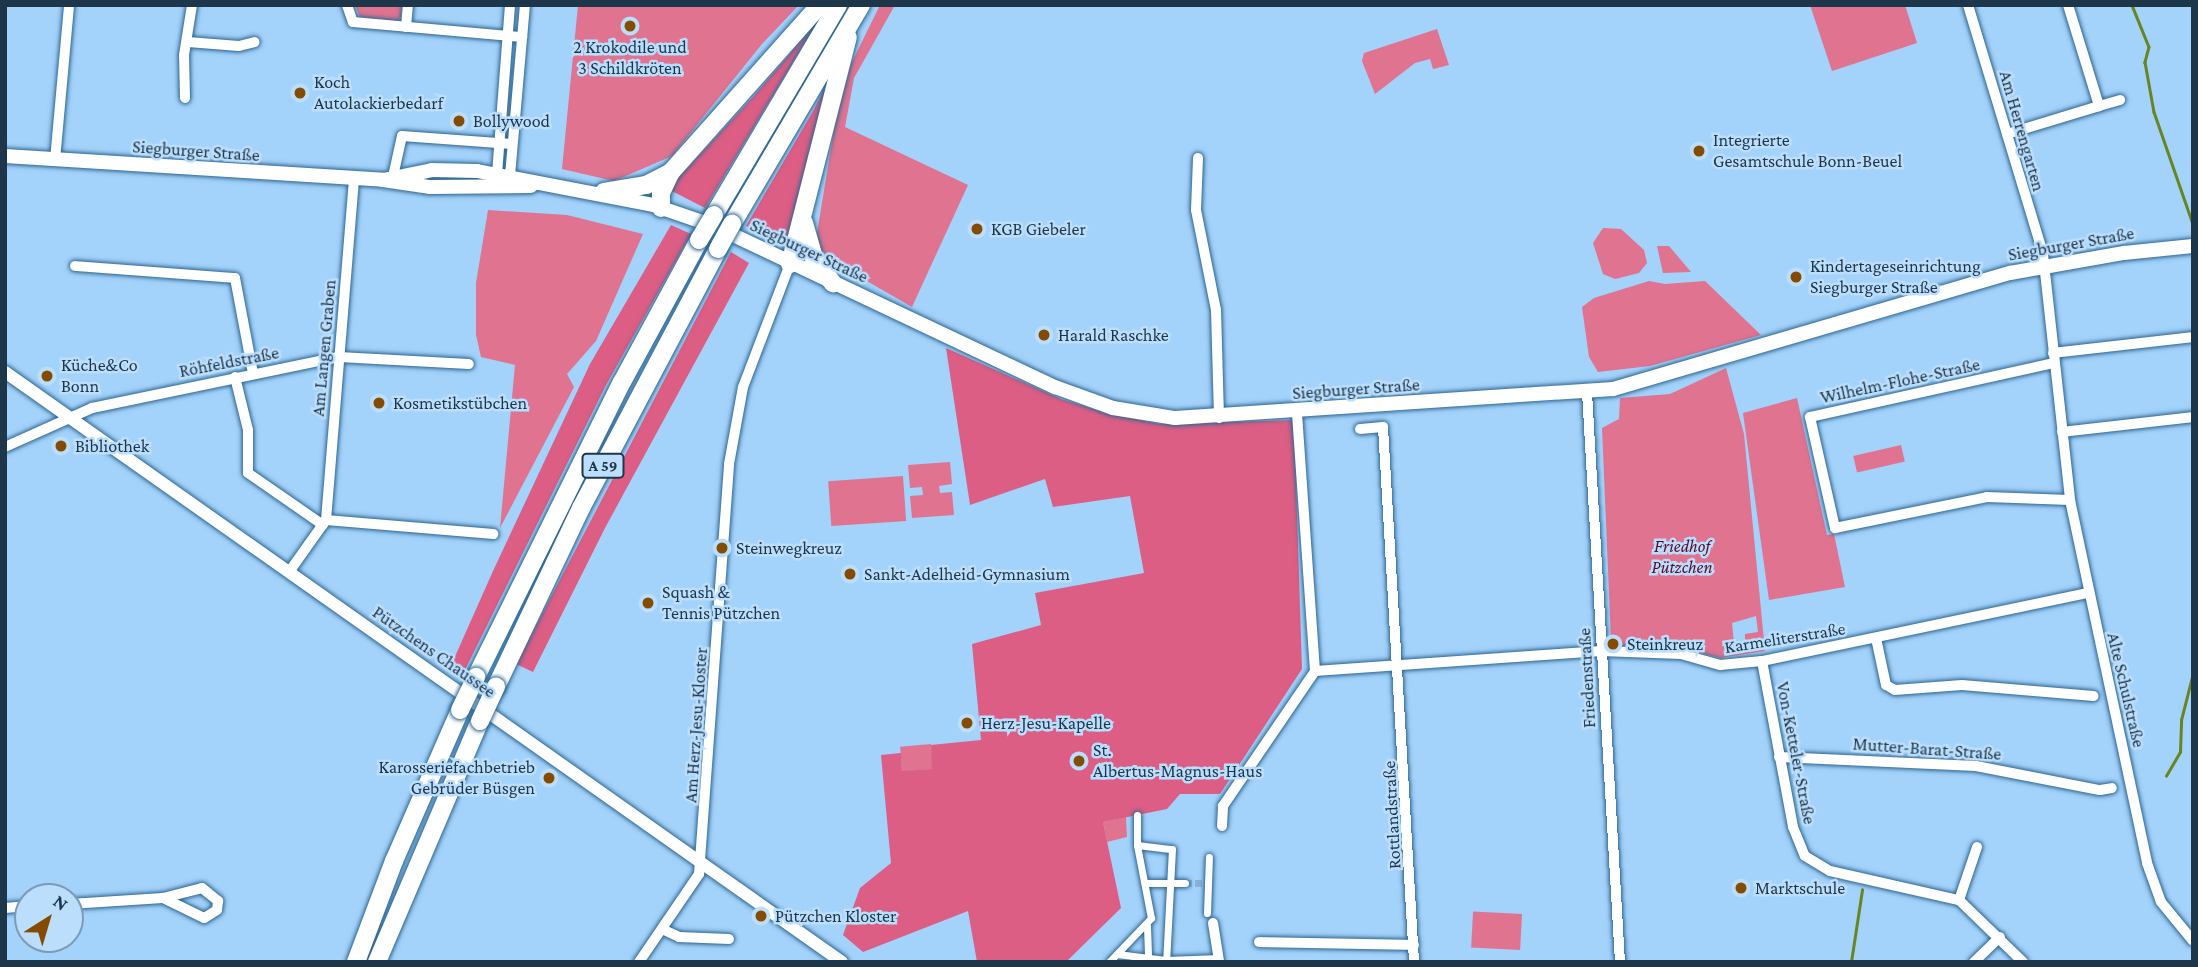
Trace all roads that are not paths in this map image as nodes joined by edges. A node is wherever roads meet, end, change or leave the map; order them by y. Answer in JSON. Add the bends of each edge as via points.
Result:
{"nodes":[{"id":1,"x":69,"y":5,"type":"edge"},
{"id":2,"x":192,"y":5,"type":"edge"},
{"id":3,"x":347,"y":5,"type":"edge"},
{"id":4,"x":408,"y":5,"type":"edge"},
{"id":5,"x":510,"y":5,"type":"edge"},
{"id":6,"x":525,"y":5,"type":"edge"},
{"id":7,"x":820,"y":5,"type":"edge"},
{"id":8,"x":838,"y":5,"type":"edge"},
{"id":9,"x":1968,"y":5,"type":"edge"},
{"id":10,"x":2068,"y":5,"type":"edge"},
{"id":11,"x":856,"y":12,"type":"edge"},
{"id":12,"x":406,"y":27,"type":"junction"},
{"id":13,"x":507,"y":35,"type":"junction"},
{"id":14,"x":522,"y":37,"type":"junction"},
{"id":15,"x":188,"y":42,"type":"junction"},
{"id":16,"x":255,"y":42,"type":"dead end"},
{"id":17,"x":185,"y":98,"type":"dead end"},
{"id":18,"x":2120,"y":100,"type":"dead end"},
{"id":19,"x":2099,"y":106,"type":"junction"},
{"id":20,"x":2007,"y":134,"type":"junction"},
{"id":21,"x":498,"y":142,"type":"junction"},
{"id":22,"x":512,"y":144,"type":"junction"},
{"id":23,"x":5,"y":156,"type":"edge"},
{"id":24,"x":1198,"y":158,"type":"dead end"},
{"id":25,"x":55,"y":160,"type":"junction"},
{"id":26,"x":671,"y":172,"type":"junction"},
{"id":27,"x":389,"y":179,"type":"junction"},
{"id":28,"x":501,"y":179,"type":"junction"},
{"id":29,"x":354,"y":180,"type":"junction"},
{"id":30,"x":604,"y":192,"type":"junction"},
{"id":31,"x":661,"y":208,"type":"junction"},
{"id":32,"x":803,"y":216,"type":"junction"},
{"id":33,"x":2193,"y":246,"type":"edge"},
{"id":34,"x":790,"y":264,"type":"junction"},
{"id":35,"x":75,"y":266,"type":"dead end"},
{"id":36,"x":2043,"y":267,"type":"junction"},
{"id":37,"x":833,"y":284,"type":"junction"},
{"id":38,"x":2193,"y":337,"type":"edge"},
{"id":39,"x":339,"y":357,"type":"junction"},
{"id":40,"x":2053,"y":358,"type":"junction"},
{"id":41,"x":469,"y":364,"type":"dead end"},
{"id":42,"x":5,"y":372,"type":"edge"},
{"id":43,"x":253,"y":373,"type":"junction"},
{"id":44,"x":235,"y":377,"type":"junction"},
{"id":45,"x":1587,"y":392,"type":"junction"},
{"id":46,"x":1297,"y":412,"type":"junction"},
{"id":47,"x":68,"y":416,"type":"junction"},
{"id":48,"x":2193,"y":416,"type":"edge"},
{"id":49,"x":1219,"y":418,"type":"junction"},
{"id":50,"x":1360,"y":429,"type":"dead end"},
{"id":51,"x":2062,"y":432,"type":"junction"},
{"id":52,"x":5,"y":447,"type":"edge"},
{"id":53,"x":2070,"y":500,"type":"junction"},
{"id":54,"x":324,"y":522,"type":"junction"},
{"id":55,"x":493,"y":534,"type":"dead end"},
{"id":56,"x":289,"y":572,"type":"junction"},
{"id":57,"x":2088,"y":593,"type":"junction"},
{"id":58,"x":1876,"y":638,"type":"junction"},
{"id":59,"x":1601,"y":651,"type":"junction"},
{"id":60,"x":1762,"y":661,"type":"junction"},
{"id":61,"x":1400,"y":667,"type":"junction"},
{"id":62,"x":1314,"y":671,"type":"junction"},
{"id":63,"x":2094,"y":696,"type":"dead end"},
{"id":64,"x":1779,"y":757,"type":"junction"},
{"id":65,"x":2112,"y":788,"type":"dead end"},
{"id":66,"x":1137,"y":815,"type":"dead end"},
{"id":67,"x":1222,"y":826,"type":"dead end"},
{"id":68,"x":1137,"y":845,"type":"junction"},
{"id":69,"x":1977,"y":847,"type":"dead end"},
{"id":70,"x":702,"y":862,"type":"junction"},
{"id":71,"x":1212,"y":862,"type":"dead end"},
{"id":72,"x":1170,"y":882,"type":"junction"},
{"id":73,"x":1146,"y":883,"type":"junction"},
{"id":74,"x":1185,"y":883,"type":"tunnel mouth"},
{"id":75,"x":163,"y":898,"type":"junction"},
{"id":76,"x":1959,"y":900,"type":"junction"},
{"id":77,"x":84,"y":903,"type":"edge"},
{"id":78,"x":1210,"y":918,"type":"joint"},
{"id":79,"x":1147,"y":926,"type":"junction"},
{"id":80,"x":662,"y":929,"type":"junction"},
{"id":81,"x":2000,"y":937,"type":"junction"},
{"id":82,"x":729,"y":939,"type":"dead end"},
{"id":83,"x":2193,"y":941,"type":"edge"},
{"id":84,"x":1259,"y":942,"type":"dead end"},
{"id":85,"x":1414,"y":945,"type":"junction"},
{"id":86,"x":1121,"y":957,"type":"edge"},
{"id":87,"x":1147,"y":959,"type":"junction"},
{"id":88,"x":1219,"y":960,"type":"edge"},
{"id":89,"x":1166,"y":961,"type":"edge"},
{"id":90,"x":356,"y":962,"type":"edge"},
{"id":91,"x":377,"y":962,"type":"edge"},
{"id":92,"x":639,"y":962,"type":"edge"},
{"id":93,"x":842,"y":962,"type":"edge"},
{"id":94,"x":1109,"y":962,"type":"edge"},
{"id":95,"x":1415,"y":962,"type":"edge"},
{"id":96,"x":1620,"y":962,"type":"edge"},
{"id":97,"x":1974,"y":962,"type":"edge"},
{"id":98,"x":2023,"y":962,"type":"edge"}],
"edges":[{"from":1,"to":25,"type":"street"},
{"from":2,"to":15,"type":"street"},
{"from":3,"to":12,"type":"street","via":[[353,22]]},
{"from":4,"to":12,"type":"street"},
{"from":5,"to":13,"type":"street"},
{"from":6,"to":14,"type":"street"},
{"from":7,"to":26,"type":"highway"},
{"from":8,"to":90,"type":"highway","number":"A 59","bridge":true,"via":[[713,215],[622,382],[475,677]]},
{"from":9,"to":20,"type":"street","name":"Am Herrengarten"},
{"from":10,"to":19,"type":"street"},
{"from":11,"to":32,"type":"highway"},
{"from":11,"to":91,"type":"highway","number":"A 59","bridge":true,"via":[[718,249],[593,485],[480,721]]},
{"from":12,"to":13,"type":"street"},
{"from":13,"to":14,"type":"street"},
{"from":13,"to":21,"type":"street"},
{"from":14,"to":22,"type":"street"},
{"from":15,"to":16,"type":"street","via":[[239,46]]},
{"from":15,"to":17,"type":"street"},
{"from":18,"to":19,"type":"street"},
{"from":19,"to":20,"type":"street"},
{"from":20,"to":36,"type":"street","name":"Am Herrengarten"},
{"from":21,"to":22,"type":"street"},
{"from":21,"to":27,"type":"street","via":[[402,136]]},
{"from":21,"to":28,"type":"street"},
{"from":22,"to":28,"type":"street"},
{"from":23,"to":25,"type":"main road","name":"Siegburger Straße"},
{"from":24,"to":49,"type":"street","via":[[1196,211],[1216,310]]},
{"from":25,"to":29,"type":"main road","name":"Siegburger Straße"},
{"from":26,"to":30,"type":"highway","via":[[646,185]]},
{"from":26,"to":31,"type":"highway","via":[[661,193]]},
{"from":27,"to":28,"type":"main road","name":"Siegburger Straße","via":[[456,170]]},
{"from":27,"to":29,"type":"main road","name":"Siegburger Straße"},
{"from":28,"to":30,"type":"main road","name":"Siegburger Straße"},
{"from":29,"to":39,"type":"street","name":"Am Langen Graben"},
{"from":30,"to":31,"type":"main road","name":"Siegburger Straße"},
{"from":31,"to":34,"type":"main road","name":"Siegburger Straße","via":[[714,226]]},
{"from":32,"to":34,"type":"highway"},
{"from":32,"to":37,"type":"highway","via":[[814,259]]},
{"from":33,"to":36,"type":"main road","name":"Siegburger Straße"},
{"from":34,"to":37,"type":"main road","name":"Siegburger Straße"},
{"from":34,"to":70,"type":"street","name":"Am Herz-Jesu-Kloster","via":[[743,387],[731,452]]},
{"from":35,"to":43,"type":"street","via":[[235,278]]},
{"from":36,"to":40,"type":"street","name":"Alte Schulstraße"},
{"from":36,"to":45,"type":"main road","name":"Siegburger Straße","via":[[1976,282],[1691,369]]},
{"from":37,"to":49,"type":"main road","name":"Siegburger Straße","via":[[1077,396],[1149,415]]},
{"from":38,"to":40,"type":"street"},
{"from":39,"to":41,"type":"street","name":"Röhfeldstraße"},
{"from":39,"to":43,"type":"street","name":"Röhfeldstraße"},
{"from":39,"to":54,"type":"street","name":"Am Langen Graben"},
{"from":40,"to":51,"type":"street","name":"Alte Schulstraße"},
{"from":40,"to":53,"type":"street","name":"Wilhelm-Flohe-Straße","via":[[1810,417],[1835,528],[1987,497]]},
{"from":42,"to":47,"type":"street","name":"Pützchens Chaussee"},
{"from":43,"to":44,"type":"street","name":"Röhfeldstraße"},
{"from":44,"to":47,"type":"street","name":"Röhfeldstraße"},
{"from":44,"to":54,"type":"street","via":[[248,430],[248,473]]},
{"from":45,"to":46,"type":"main road","name":"Siegburger Straße"},
{"from":45,"to":59,"type":"street","name":"Friedenstraße"},
{"from":46,"to":49,"type":"main road","name":"Siegburger Straße"},
{"from":46,"to":62,"type":"street"},
{"from":47,"to":52,"type":"street","name":"Röhfeldstraße"},
{"from":47,"to":56,"type":"street","name":"Pützchens Chaussee"},
{"from":48,"to":51,"type":"street"},
{"from":50,"to":61,"type":"street","via":[[1383,427]]},
{"from":51,"to":53,"type":"street","name":"Alte Schulstraße"},
{"from":53,"to":57,"type":"street","name":"Alte Schulstraße"},
{"from":54,"to":55,"type":"street"},
{"from":54,"to":56,"type":"street"},
{"from":56,"to":70,"type":"street","name":"Pützchens Chaussee"},
{"from":57,"to":58,"type":"street","name":"Karmeliterstraße"},
{"from":57,"to":83,"type":"street","name":"Alte Schulstraße","via":[[2152,884],[2170,917]]},
{"from":58,"to":60,"type":"street","name":"Karmeliterstraße"},
{"from":58,"to":63,"type":"street","via":[[1886,685],[1895,690],[1962,685]]},
{"from":59,"to":60,"type":"street","name":"Karmeliterstraße","via":[[1681,654],[1720,665]]},
{"from":59,"to":61,"type":"street","name":"Karmeliterstraße"},
{"from":59,"to":96,"type":"street","name":"Friedenstraße"},
{"from":60,"to":64,"type":"street","name":"Von-Ketteler-Straße"},
{"from":61,"to":62,"type":"street","name":"Karmeliterstraße"},
{"from":61,"to":85,"type":"street","name":"Rottlandstraße"},
{"from":62,"to":67,"type":"street","via":[[1223,806]]},
{"from":64,"to":65,"type":"street","name":"Mutter-Barat-Straße","via":[[1976,766],[2100,790]]},
{"from":64,"to":76,"type":"street","name":"Von-Ketteler-Straße","via":[[1798,846],[1815,864]]},
{"from":66,"to":68,"type":"street"},
{"from":68,"to":72,"type":"street","via":[[1171,847]]},
{"from":68,"to":73,"type":"street"},
{"from":69,"to":76,"type":"street"},
{"from":70,"to":80,"type":"street","via":[[699,874]]},
{"from":70,"to":93,"type":"street","name":"Pützchens Chaussee"},
{"from":71,"to":78,"type":"street"},
{"from":72,"to":73,"type":"street"},
{"from":72,"to":74,"type":"street"},
{"from":72,"to":89,"type":"street"},
{"from":73,"to":79,"type":"street","via":[[1151,918]]},
{"from":75,"to":75,"type":"street","via":[[204,918],[217,910],[218,901],[202,888]]},
{"from":75,"to":77,"type":"street"},
{"from":76,"to":81,"type":"street","name":"Von-Ketteler-Straße"},
{"from":78,"to":88,"type":"street"},
{"from":79,"to":86,"type":"street"},
{"from":79,"to":87,"type":"street"},
{"from":80,"to":82,"type":"street","via":[[678,937]]},
{"from":80,"to":92,"type":"street"},
{"from":81,"to":97,"type":"street"},
{"from":81,"to":98,"type":"street","name":"Von-Ketteler-Straße"},
{"from":84,"to":85,"type":"street"},
{"from":85,"to":95,"type":"street","name":"Rottlandstraße"},
{"from":86,"to":87,"type":"street"},
{"from":86,"to":94,"type":"street"},
{"from":87,"to":89,"type":"street"},
{"from":88,"to":89,"type":"street"}]}
